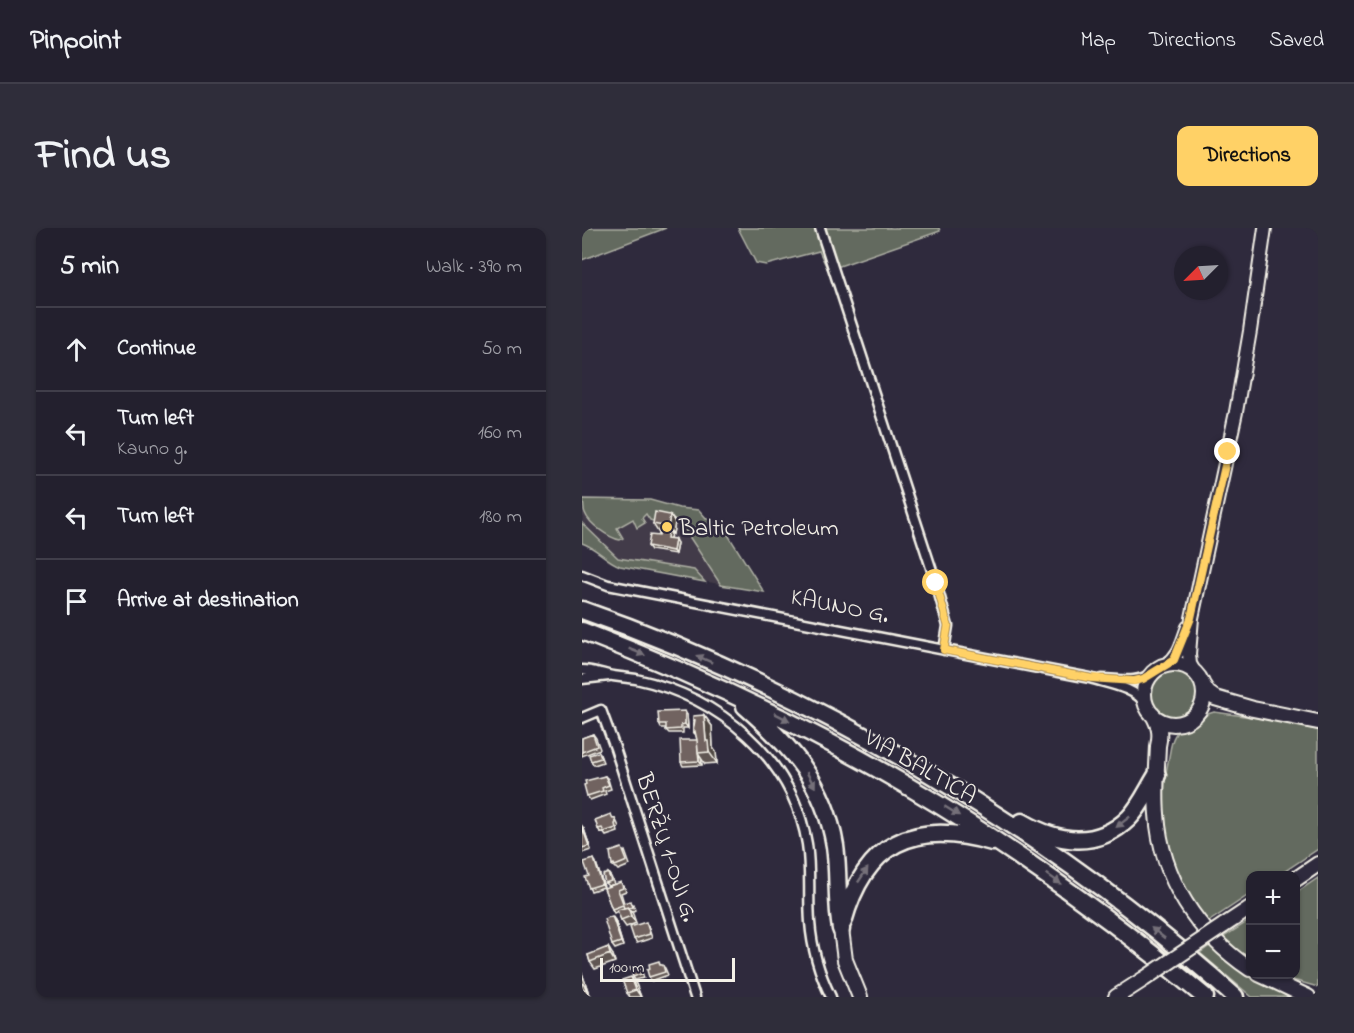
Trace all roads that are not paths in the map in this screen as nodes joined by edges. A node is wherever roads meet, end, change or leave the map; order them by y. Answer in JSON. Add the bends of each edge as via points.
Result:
{"nodes":[{"id":1,"x":820,"y":228,"type":"edge"},
{"id":2,"x":1265,"y":228,"type":"edge"},
{"id":3,"x":582,"y":575,"type":"edge"},
{"id":4,"x":582,"y":610,"type":"edge"},
{"id":5,"x":1191,"y":618,"type":"junction"},
{"id":6,"x":582,"y":631,"type":"edge"},
{"id":7,"x":944,"y":650,"type":"junction"},
{"id":8,"x":1166,"y":665,"type":"junction"},
{"id":9,"x":582,"y":670,"type":"edge"},
{"id":10,"x":1152,"y":674,"type":"junction"},
{"id":11,"x":613,"y":676,"type":"junction"},
{"id":12,"x":1090,"y":678,"type":"junction"},
{"id":13,"x":582,"y":679,"type":"edge"},
{"id":14,"x":1199,"y":679,"type":"junction"},
{"id":15,"x":729,"y":692,"type":"junction"},
{"id":16,"x":1253,"y":709,"type":"junction"},
{"id":17,"x":1149,"y":710,"type":"junction"},
{"id":18,"x":1196,"y":714,"type":"junction"},
{"id":19,"x":582,"y":717,"type":"edge"},
{"id":20,"x":1184,"y":722,"type":"junction"},
{"id":21,"x":1318,"y":722,"type":"edge"},
{"id":22,"x":924,"y":772,"type":"junction"},
{"id":23,"x":1157,"y":775,"type":"junction"},
{"id":24,"x":1005,"y":846,"type":"junction"},
{"id":25,"x":1318,"y":864,"type":"edge"},
{"id":26,"x":1300,"y":876,"type":"edge"},
{"id":27,"x":1246,"y":911,"type":"edge"},
{"id":28,"x":841,"y":929,"type":"junction"},
{"id":29,"x":1246,"y":965,"type":"edge"},
{"id":30,"x":1268,"y":979,"type":"edge"},
{"id":31,"x":1283,"y":986,"type":"junction"},
{"id":32,"x":1318,"y":993,"type":"edge"},
{"id":33,"x":695,"y":997,"type":"edge"},
{"id":34,"x":831,"y":997,"type":"edge"},
{"id":35,"x":860,"y":997,"type":"edge"},
{"id":36,"x":1116,"y":997,"type":"edge"},
{"id":37,"x":1205,"y":997,"type":"edge"},
{"id":38,"x":1235,"y":997,"type":"edge"},
{"id":39,"x":1308,"y":997,"type":"edge"}],
"edges":[{"from":1,"to":7,"type":"street","via":[[936,583],[948,626]]},
{"from":2,"to":5,"type":"main road","via":[[1238,402]]},
{"from":3,"to":7,"type":"street","name":"KAUNO G.","via":[[608,585]]},
{"from":22,"to":4,"type":"highway","name":"VIA BALTICA","one_way":true,"via":[[757,683]]},
{"from":5,"to":8,"type":"main road","via":[[1178,654]]},
{"from":5,"to":14,"type":"main road","via":[[1190,664]]},
{"from":6,"to":15,"type":"highway","name":"VIA BALTICA","one_way":true},
{"from":7,"to":12,"type":"street","name":"KAUNO G."},
{"from":8,"to":10,"type":"main road"},
{"from":8,"to":14,"type":"main road","via":[[1182,665]]},
{"from":9,"to":11,"type":"street"},
{"from":10,"to":12,"type":"street","name":"KAUNO G.","via":[[1134,681]]},
{"from":10,"to":17,"type":"main road","via":[[1145,688]]},
{"from":11,"to":13,"type":"street"},
{"from":11,"to":34,"type":"street","via":[[657,685],[714,711],[742,731],[776,768],[803,826],[809,862],[812,937],[819,970]]},
{"from":12,"to":17,"type":"street","name":"KAUNO G.","via":[[1140,695]]},
{"from":14,"to":16,"type":"main road","via":[[1215,698]]},
{"from":14,"to":18,"type":"main road","via":[[1204,695]]},
{"from":15,"to":24,"type":"highway","name":"VIA BALTICA","one_way":true,"via":[[874,765]]},
{"from":15,"to":28,"type":"highway","one_way":true,"via":[[787,744],[819,792],[835,845]]},
{"from":16,"to":18,"type":"main road","via":[[1215,707]]},
{"from":16,"to":21,"type":"main road"},
{"from":17,"to":20,"type":"main road","via":[[1167,723]]},
{"from":17,"to":23,"type":"main road","via":[[1160,736]]},
{"from":18,"to":20,"type":"main road"},
{"from":19,"to":33,"type":"street","name":"BERŽŲ 1-OJI G.","via":[[601,710]]},
{"from":20,"to":23,"type":"main road","via":[[1170,735]]},
{"from":23,"to":22,"type":"highway","one_way":true,"via":[[1138,807],[1118,826],[1093,838],[1072,839],[1036,830],[966,789]]},
{"from":38,"to":22,"type":"highway","name":"VIA BALTICA","one_way":true,"via":[[1083,875]]},
{"from":23,"to":29,"type":"main road","via":[[1159,831],[1173,880],[1211,938]]},
{"from":28,"to":24,"type":"highway","one_way":true,"via":[[860,878],[877,857],[902,841],[946,833]]},
{"from":24,"to":37,"type":"highway","name":"VIA BALTICA","one_way":true,"via":[[1091,906]]},
{"from":25,"to":26,"type":"main road"},
{"from":27,"to":36,"type":"main road","bridge":true},
{"from":28,"to":35,"type":"main road","via":[[845,960]]},
{"from":30,"to":31,"type":"main road"},
{"from":31,"to":32,"type":"main road"},
{"from":31,"to":39,"type":"main road"}]}
